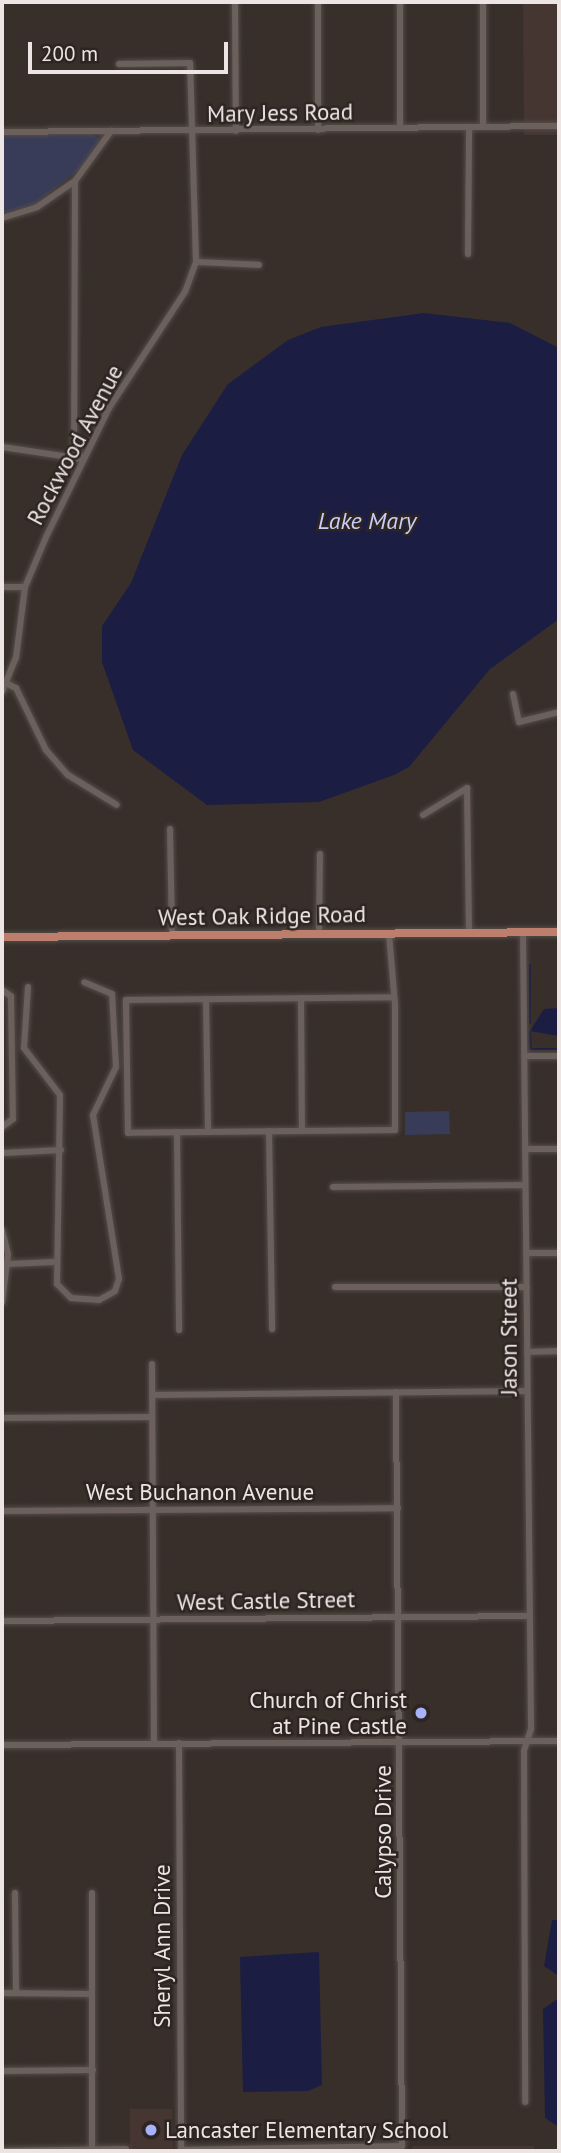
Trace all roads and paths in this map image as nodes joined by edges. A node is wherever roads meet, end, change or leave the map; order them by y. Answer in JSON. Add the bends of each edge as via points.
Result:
{"nodes":[{"id":1,"x":235,"y":2,"type":"edge"},
{"id":2,"x":318,"y":2,"type":"edge"},
{"id":3,"x":400,"y":2,"type":"edge"},
{"id":4,"x":482,"y":2,"type":"edge"},
{"id":5,"x":119,"y":64,"type":"dead end"},
{"id":6,"x":559,"y":126,"type":"edge"},
{"id":7,"x":469,"y":127,"type":"junction"},
{"id":8,"x":483,"y":127,"type":"junction"},
{"id":9,"x":400,"y":128,"type":"junction"},
{"id":10,"x":318,"y":130,"type":"junction"},
{"id":11,"x":111,"y":131,"type":"junction"},
{"id":12,"x":236,"y":131,"type":"junction"},
{"id":13,"x":2,"y":132,"type":"edge"},
{"id":14,"x":192,"y":132,"type":"junction"},
{"id":15,"x":75,"y":181,"type":"junction"},
{"id":16,"x":2,"y":219,"type":"edge"},
{"id":17,"x":468,"y":254,"type":"dead end"},
{"id":18,"x":196,"y":262,"type":"junction"},
{"id":19,"x":260,"y":265,"type":"dead end"},
{"id":20,"x":2,"y":447,"type":"edge"},
{"id":21,"x":83,"y":459,"type":"junction"},
{"id":22,"x":2,"y":587,"type":"edge"},
{"id":23,"x":25,"y":587,"type":"junction"},
{"id":24,"x":4,"y":682,"type":"edge"},
{"id":25,"x":2,"y":692,"type":"edge"},
{"id":26,"x":513,"y":694,"type":"dead end"},
{"id":27,"x":559,"y":712,"type":"edge"},
{"id":28,"x":117,"y":805,"type":"dead end"},
{"id":29,"x":424,"y":816,"type":"dead end"},
{"id":30,"x":170,"y":829,"type":"dead end"},
{"id":31,"x":320,"y":854,"type":"dead end"},
{"id":32,"x":559,"y":932,"type":"edge"},
{"id":33,"x":469,"y":933,"type":"junction"},
{"id":34,"x":523,"y":933,"type":"junction"},
{"id":35,"x":319,"y":934,"type":"junction"},
{"id":36,"x":389,"y":934,"type":"junction"},
{"id":37,"x":172,"y":936,"type":"junction"},
{"id":38,"x":2,"y":937,"type":"edge"},
{"id":39,"x":84,"y":982,"type":"dead end"},
{"id":40,"x":28,"y":987,"type":"dead end"},
{"id":41,"x":2,"y":990,"type":"edge"},
{"id":42,"x":393,"y":997,"type":"junction"},
{"id":43,"x":301,"y":998,"type":"junction"},
{"id":44,"x":206,"y":999,"type":"junction"},
{"id":45,"x":524,"y":1056,"type":"junction"},
{"id":46,"x":559,"y":1056,"type":"edge"},
{"id":47,"x":2,"y":1127,"type":"edge"},
{"id":48,"x":302,"y":1131,"type":"junction"},
{"id":49,"x":177,"y":1132,"type":"junction"},
{"id":50,"x":208,"y":1132,"type":"junction"},
{"id":51,"x":269,"y":1132,"type":"junction"},
{"id":52,"x":525,"y":1149,"type":"junction"},
{"id":53,"x":559,"y":1149,"type":"edge"},
{"id":54,"x":61,"y":1150,"type":"junction"},
{"id":55,"x":2,"y":1153,"type":"edge"},
{"id":56,"x":525,"y":1185,"type":"junction"},
{"id":57,"x":333,"y":1187,"type":"dead end"},
{"id":58,"x":2,"y":1230,"type":"edge"},
{"id":59,"x":559,"y":1253,"type":"edge"},
{"id":60,"x":526,"y":1254,"type":"junction"},
{"id":61,"x":54,"y":1262,"type":"junction"},
{"id":62,"x":8,"y":1264,"type":"junction"},
{"id":63,"x":335,"y":1287,"type":"dead end"},
{"id":64,"x":527,"y":1287,"type":"junction"},
{"id":65,"x":2,"y":1303,"type":"edge"},
{"id":66,"x":272,"y":1329,"type":"dead end"},
{"id":67,"x":179,"y":1330,"type":"dead end"},
{"id":68,"x":559,"y":1351,"type":"edge"},
{"id":69,"x":527,"y":1352,"type":"junction"},
{"id":70,"x":152,"y":1364,"type":"dead end"},
{"id":71,"x":527,"y":1391,"type":"junction"},
{"id":72,"x":396,"y":1392,"type":"junction"},
{"id":73,"x":152,"y":1395,"type":"junction"},
{"id":74,"x":152,"y":1417,"type":"junction"},
{"id":75,"x":2,"y":1418,"type":"edge"},
{"id":76,"x":398,"y":1508,"type":"junction"},
{"id":77,"x":153,"y":1510,"type":"junction"},
{"id":78,"x":2,"y":1511,"type":"edge"},
{"id":79,"x":530,"y":1616,"type":"junction"},
{"id":80,"x":399,"y":1618,"type":"junction"},
{"id":81,"x":153,"y":1620,"type":"junction"},
{"id":82,"x":2,"y":1621,"type":"edge"},
{"id":83,"x":527,"y":1741,"type":"junction"},
{"id":84,"x":559,"y":1741,"type":"edge"},
{"id":85,"x":400,"y":1742,"type":"junction"},
{"id":86,"x":154,"y":1743,"type":"junction"},
{"id":87,"x":179,"y":1743,"type":"junction"},
{"id":88,"x":2,"y":1745,"type":"edge"},
{"id":89,"x":15,"y":1893,"type":"dead end"},
{"id":90,"x":92,"y":1893,"type":"dead end"},
{"id":91,"x":2,"y":1993,"type":"edge"},
{"id":92,"x":16,"y":1993,"type":"junction"},
{"id":93,"x":92,"y":1994,"type":"junction"},
{"id":94,"x":93,"y":2070,"type":"junction"},
{"id":95,"x":2,"y":2071,"type":"edge"},
{"id":96,"x":525,"y":2102,"type":"dead end"},
{"id":97,"x":126,"y":2149,"type":"dead end"},
{"id":98,"x":92,"y":2150,"type":"edge"},
{"id":99,"x":181,"y":2150,"type":"edge"},
{"id":100,"x":2,"y":2151,"type":"edge"},
{"id":101,"x":18,"y":2151,"type":"edge"}],
"edges":[{"from":1,"to":12,"type":"street"},
{"from":2,"to":10,"type":"street"},
{"from":3,"to":9,"type":"street"},
{"from":4,"to":8,"type":"street"},
{"from":5,"to":14,"type":"street","via":[[190,63]]},
{"from":6,"to":8,"type":"street","name":"Mary Jess Road"},
{"from":7,"to":8,"type":"street","name":"Mary Jess Road"},
{"from":7,"to":9,"type":"street","name":"Mary Jess Road"},
{"from":7,"to":17,"type":"street"},
{"from":9,"to":10,"type":"street","name":"Mary Jess Road"},
{"from":10,"to":12,"type":"street","name":"Mary Jess Road"},
{"from":11,"to":13,"type":"street","name":"Mary Jess Road"},
{"from":11,"to":14,"type":"street","name":"Mary Jess Road"},
{"from":11,"to":15,"type":"street"},
{"from":12,"to":14,"type":"street","name":"Mary Jess Road"},
{"from":14,"to":18,"type":"street"},
{"from":15,"to":16,"type":"street","via":[[37,207]]},
{"from":15,"to":21,"type":"street","via":[[74,447]]},
{"from":18,"to":19,"type":"street"},
{"from":18,"to":21,"type":"street","name":"Rockwood Avenue"},
{"from":20,"to":21,"type":"street"},
{"from":21,"to":23,"type":"street","name":"Rockwood Avenue"},
{"from":22,"to":23,"type":"street"},
{"from":23,"to":24,"type":"street","name":"Rockwood Avenue"},
{"from":24,"to":25,"type":"street","name":"Rockwood Avenue"},
{"from":24,"to":28,"type":"street","via":[[16,688],[46,750],[68,775]]},
{"from":26,"to":27,"type":"street","via":[[519,722]]},
{"from":29,"to":33,"type":"street","via":[[467,788]]},
{"from":30,"to":37,"type":"street"},
{"from":31,"to":35,"type":"street"},
{"from":32,"to":34,"type":"main road","name":"West Oak Ridge Road"},
{"from":33,"to":34,"type":"main road","name":"West Oak Ridge Road"},
{"from":33,"to":36,"type":"main road","name":"West Oak Ridge Road"},
{"from":34,"to":45,"type":"street","name":"Jason Street"},
{"from":35,"to":36,"type":"main road","name":"West Oak Ridge Road"},
{"from":35,"to":37,"type":"main road","name":"West Oak Ridge Road"},
{"from":36,"to":42,"type":"street"},
{"from":37,"to":38,"type":"main road","name":"West Oak Ridge Road"},
{"from":39,"to":61,"type":"street","via":[[112,994],[116,1067],[93,1115],[111,1209],[116,1291],[99,1300],[62,1294]]},
{"from":40,"to":54,"type":"street","via":[[24,1048],[60,1095]]},
{"from":41,"to":47,"type":"street","via":[[11,996],[13,1119]]},
{"from":42,"to":43,"type":"street"},
{"from":42,"to":48,"type":"street","via":[[395,1130]]},
{"from":43,"to":44,"type":"street"},
{"from":43,"to":48,"type":"street"},
{"from":44,"to":49,"type":"street","via":[[126,1000],[128,1133]]},
{"from":44,"to":50,"type":"street"},
{"from":45,"to":46,"type":"street"},
{"from":45,"to":52,"type":"street","name":"Jason Street"},
{"from":48,"to":51,"type":"street"},
{"from":49,"to":50,"type":"street"},
{"from":49,"to":67,"type":"street"},
{"from":50,"to":51,"type":"street"},
{"from":51,"to":66,"type":"street"},
{"from":52,"to":53,"type":"street"},
{"from":52,"to":56,"type":"street","name":"Jason Street"},
{"from":54,"to":55,"type":"street"},
{"from":54,"to":61,"type":"street"},
{"from":56,"to":57,"type":"street"},
{"from":56,"to":60,"type":"street","name":"Jason Street"},
{"from":58,"to":62,"type":"street"},
{"from":59,"to":60,"type":"street"},
{"from":60,"to":64,"type":"street","name":"Jason Street"},
{"from":61,"to":62,"type":"street"},
{"from":62,"to":65,"type":"street"},
{"from":63,"to":64,"type":"street"},
{"from":64,"to":69,"type":"street","name":"Jason Street"},
{"from":68,"to":69,"type":"street"},
{"from":69,"to":71,"type":"street","name":"Jason Street"},
{"from":70,"to":73,"type":"street"},
{"from":71,"to":72,"type":"street"},
{"from":71,"to":79,"type":"street","name":"Jason Street"},
{"from":72,"to":73,"type":"street"},
{"from":72,"to":76,"type":"street","name":"Calypso Drive"},
{"from":73,"to":74,"type":"street"},
{"from":74,"to":75,"type":"street"},
{"from":74,"to":77,"type":"street"},
{"from":76,"to":77,"type":"street","name":"West Buchanon Avenue"},
{"from":76,"to":80,"type":"street","name":"Calypso Drive"},
{"from":77,"to":78,"type":"street","name":"West Buchanon Avenue"},
{"from":77,"to":81,"type":"street"},
{"from":79,"to":80,"type":"street","name":"West Castle Street"},
{"from":79,"to":83,"type":"street","name":"Jason Street"},
{"from":80,"to":81,"type":"street","name":"West Castle Street"},
{"from":80,"to":85,"type":"street","name":"Calypso Drive"},
{"from":81,"to":82,"type":"street","name":"West Castle Street"},
{"from":81,"to":86,"type":"street"},
{"from":83,"to":84,"type":"street"},
{"from":83,"to":85,"type":"street"},
{"from":83,"to":96,"type":"street","name":"Jason Street"},
{"from":85,"to":87,"type":"street"},
{"from":85,"to":99,"type":"street","name":"Calypso Drive","via":[[402,2146]]},
{"from":86,"to":87,"type":"street"},
{"from":86,"to":88,"type":"street"},
{"from":87,"to":99,"type":"street","name":"Sheryl Ann Drive"},
{"from":89,"to":92,"type":"street"},
{"from":90,"to":93,"type":"street"},
{"from":91,"to":92,"type":"street"},
{"from":92,"to":93,"type":"street"},
{"from":93,"to":94,"type":"street"},
{"from":94,"to":95,"type":"street"},
{"from":94,"to":98,"type":"street"},
{"from":97,"to":98,"type":"street"},
{"from":98,"to":101,"type":"street"},
{"from":100,"to":101,"type":"street"}]}
